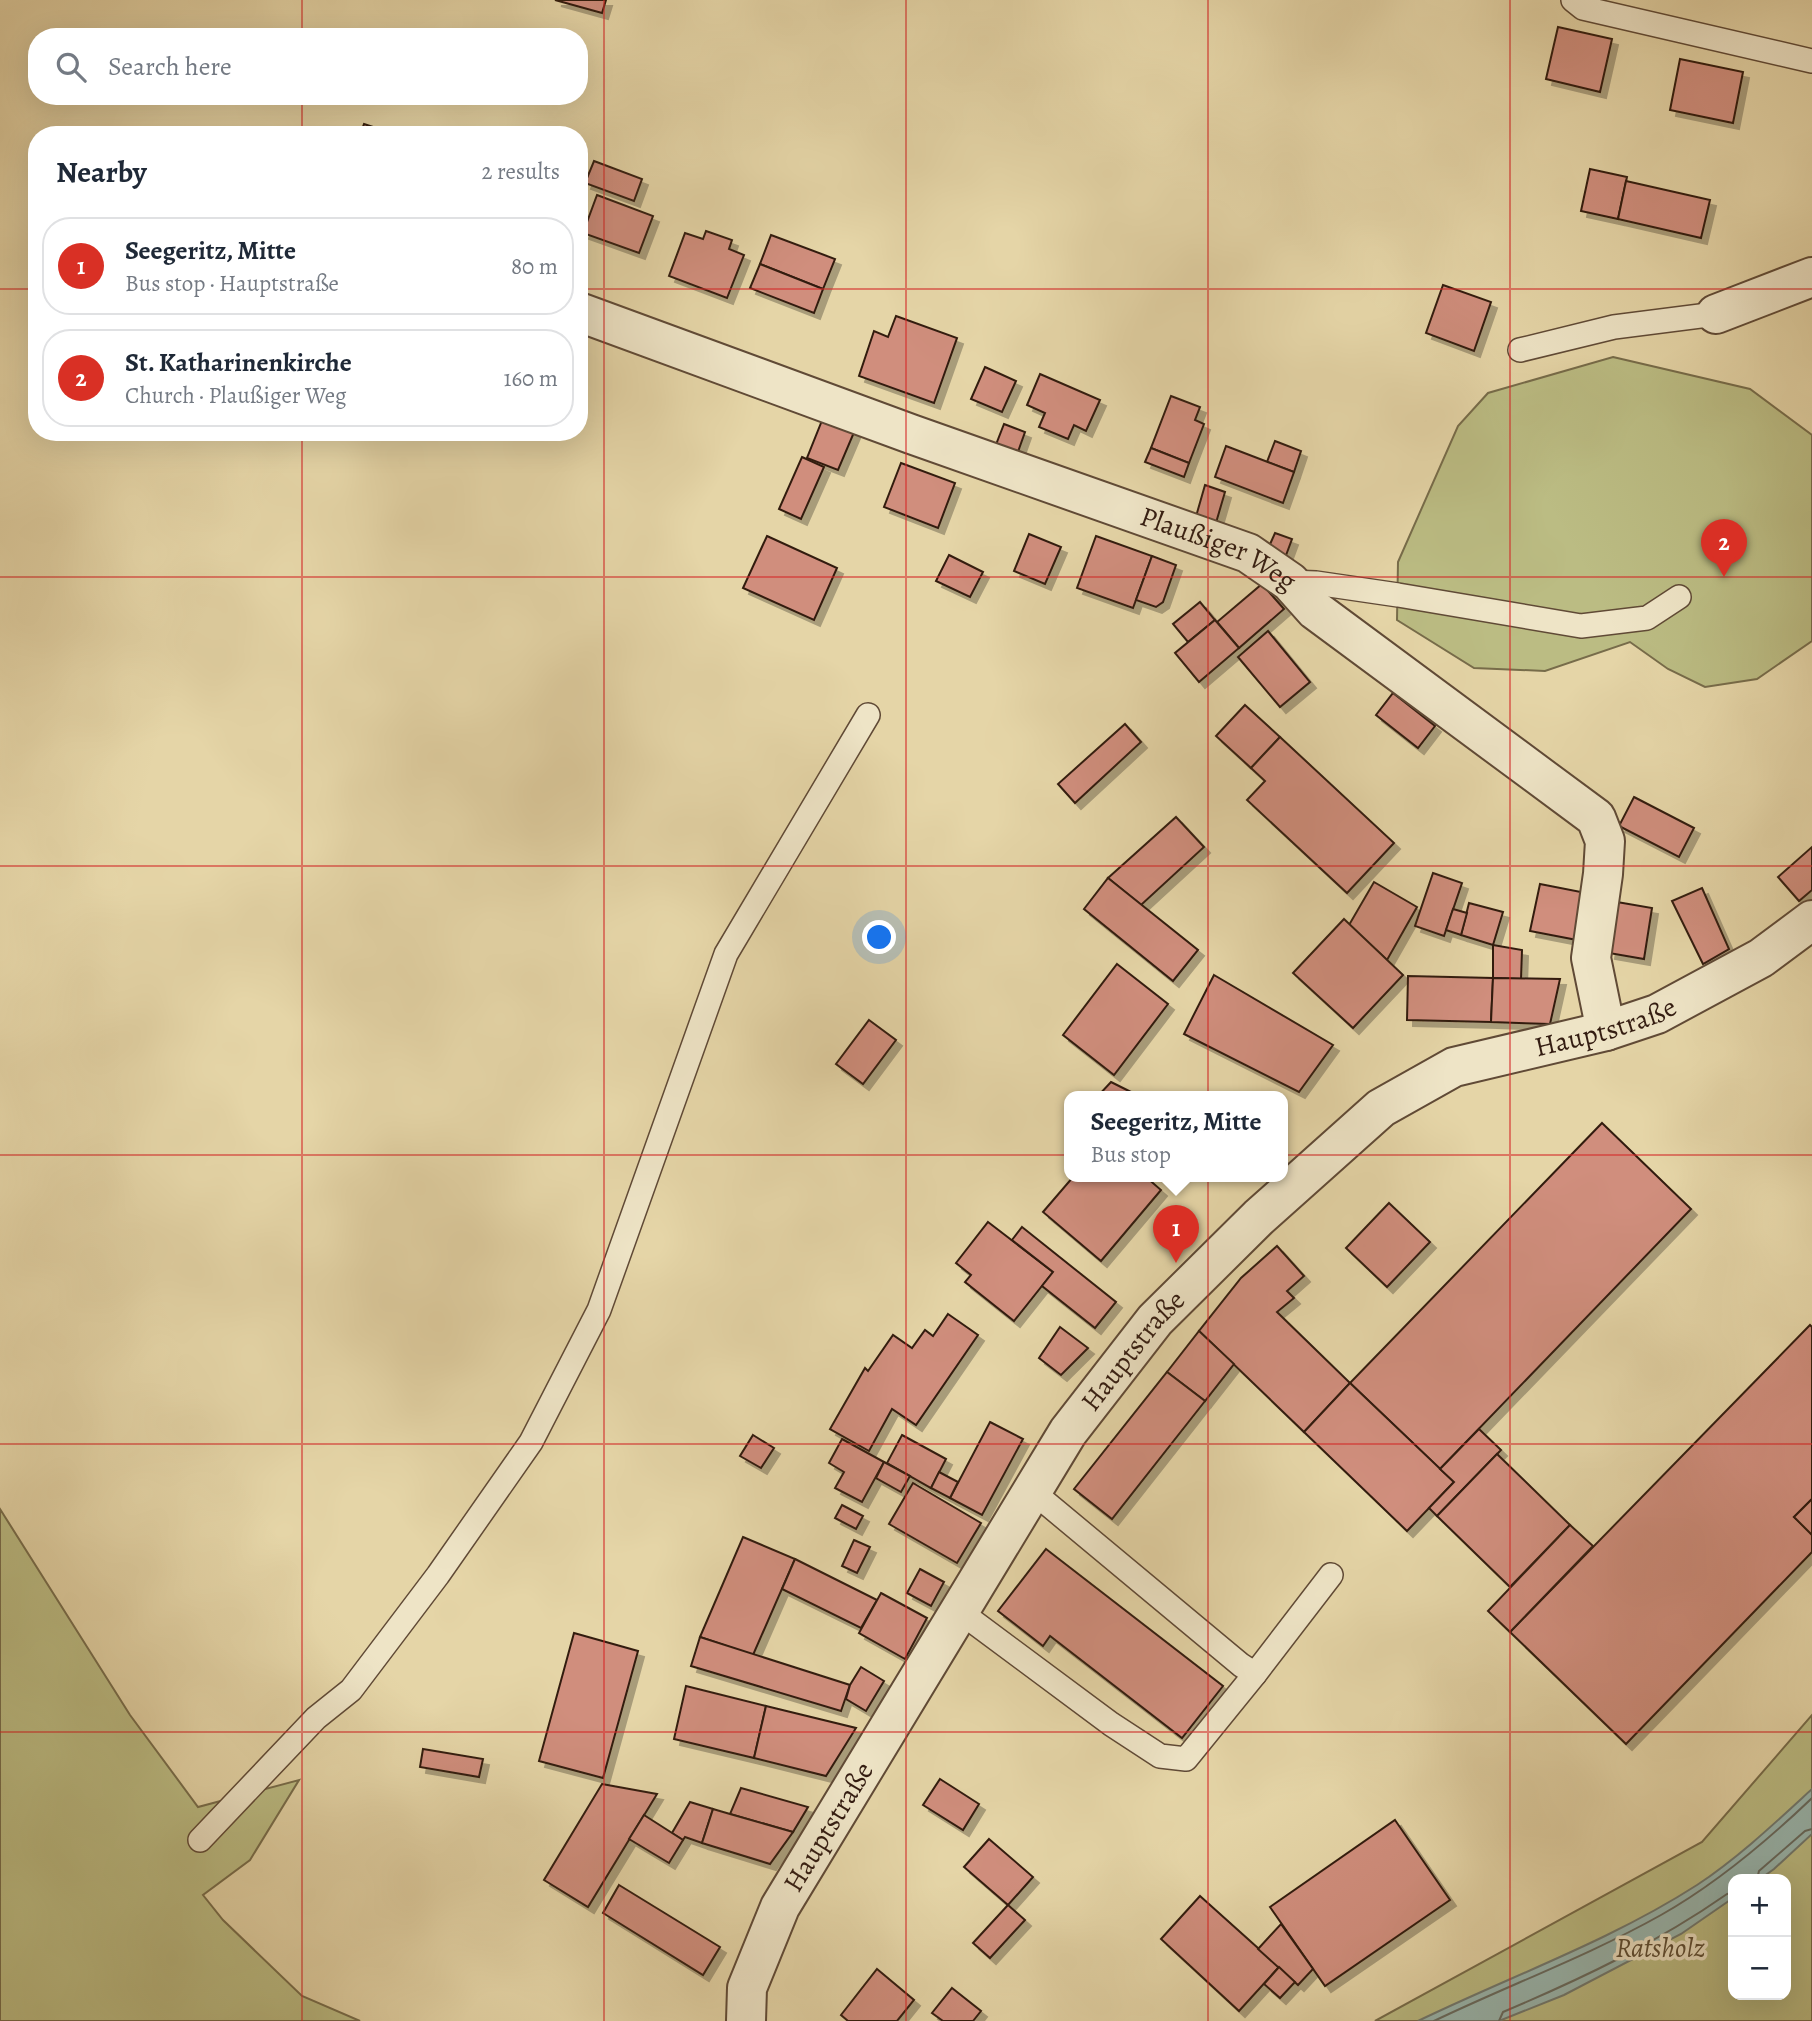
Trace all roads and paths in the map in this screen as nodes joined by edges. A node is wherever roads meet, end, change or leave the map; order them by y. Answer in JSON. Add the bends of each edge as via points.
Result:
{"nodes":[{"id":1,"x":1573,"y":0,"type":"edge"},
{"id":2,"x":1812,"y":61,"type":"edge"},
{"id":3,"x":1812,"y":277,"type":"edge"},
{"id":4,"x":1716,"y":314,"type":"joint"},
{"id":5,"x":588,"y":315,"type":"edge"},
{"id":6,"x":1520,"y":350,"type":"dead end"},
{"id":7,"x":1290,"y":582,"type":"junction"},
{"id":8,"x":1679,"y":597,"type":"dead end"},
{"id":9,"x":868,"y":715,"type":"dead end"},
{"id":10,"x":1812,"y":920,"type":"edge"},
{"id":11,"x":1606,"y":1031,"type":"junction"},
{"id":12,"x":1032,"y":1491,"type":"junction"},
{"id":13,"x":1331,"y":1575,"type":"dead end"},
{"id":14,"x":959,"y":1611,"type":"junction"},
{"id":15,"x":1255,"y":1674,"type":"junction"},
{"id":16,"x":200,"y":1840,"type":"dead end"},
{"id":17,"x":746,"y":2021,"type":"edge"}],
"edges":[{"from":1,"to":2,"type":"lane","via":[[1583,8]]},
{"from":3,"to":4,"type":"street"},
{"from":4,"to":6,"type":"lane","via":[[1614,327]]},
{"from":5,"to":7,"type":"street","name":"Plaußiger Weg","via":[[1248,553]]},
{"from":7,"to":8,"type":"lane","via":[[1581,626],[1647,618]]},
{"from":7,"to":11,"type":"street","name":"Plaußiger Weg","via":[[1315,610],[1596,818],[1605,841],[1591,958]]},
{"from":9,"to":16,"type":"lane","via":[[726,954],[599,1310],[531,1442],[351,1690],[316,1718]]},
{"from":10,"to":11,"type":"street","name":"Hauptstraße","via":[[1761,958],[1703,990],[1657,1014]]},
{"from":11,"to":12,"type":"street","name":"Hauptstraße","via":[[1454,1067],[1381,1108],[1259,1217],[1155,1321],[1068,1432]]},
{"from":12,"to":14,"type":"street","name":"Hauptstraße"},
{"from":12,"to":15,"type":"lane"},
{"from":13,"to":15,"type":"lane"},
{"from":14,"to":15,"type":"lane","via":[[1160,1756],[1186,1759]]},
{"from":14,"to":17,"type":"street","name":"Hauptstraße","via":[[780,1907],[747,1988]]}]}
